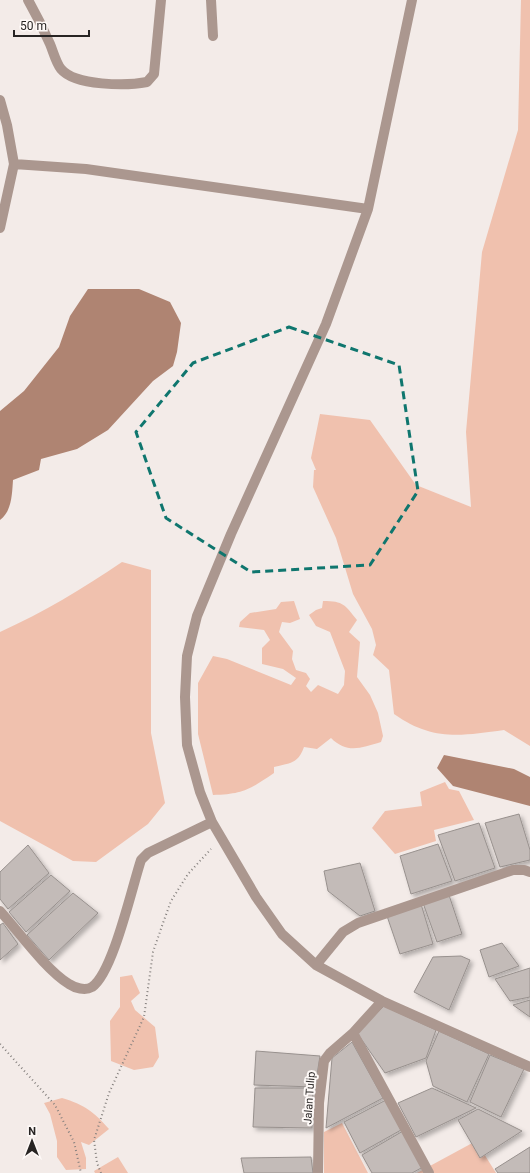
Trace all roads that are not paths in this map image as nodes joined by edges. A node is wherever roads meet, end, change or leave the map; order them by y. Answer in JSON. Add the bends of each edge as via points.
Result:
{"nodes":[{"id":1,"x":28,"y":0,"type":"edge"},
{"id":2,"x":161,"y":0,"type":"edge"},
{"id":3,"x":211,"y":0,"type":"edge"},
{"id":4,"x":412,"y":0,"type":"edge"},
{"id":5,"x":213,"y":36,"type":"dead end"},
{"id":6,"x":0,"y":100,"type":"edge"},
{"id":7,"x":14,"y":164,"type":"junction"},
{"id":8,"x":368,"y":209,"type":"junction"},
{"id":9,"x":0,"y":228,"type":"edge"},
{"id":10,"x":212,"y":822,"type":"junction"},
{"id":11,"x":530,"y":872,"type":"edge"},
{"id":12,"x":0,"y":911,"type":"edge"},
{"id":13,"x":316,"y":965,"type":"junction"},
{"id":14,"x":382,"y":1001,"type":"junction"},
{"id":15,"x":353,"y":1033,"type":"junction"},
{"id":16,"x":530,"y":1067,"type":"edge"},
{"id":17,"x":318,"y":1173,"type":"edge"},
{"id":18,"x":429,"y":1173,"type":"edge"}],
"edges":[{"from":1,"to":2,"type":"street","via":[[61,69],[71,76],[84,80],[129,85],[147,82],[154,74]]},
{"from":3,"to":5,"type":"street"},
{"from":4,"to":8,"type":"street"},
{"from":6,"to":7,"type":"street"},
{"from":7,"to":8,"type":"street","via":[[86,169]]},
{"from":7,"to":9,"type":"street"},
{"from":8,"to":10,"type":"street","via":[[326,324],[231,534],[197,616],[188,656],[185,697],[188,745],[200,792]]},
{"from":10,"to":12,"type":"street","via":[[148,853],[141,860],[110,958],[101,978],[91,987],[80,989],[69,985],[56,974]]},
{"from":10,"to":13,"type":"street","via":[[256,897],[282,934]]},
{"from":11,"to":13,"type":"street","via":[[513,870],[358,923],[343,932]]},
{"from":13,"to":14,"type":"street"},
{"from":14,"to":15,"type":"street","name":"Jalan Tulip"},
{"from":14,"to":16,"type":"street"},
{"from":15,"to":17,"type":"street","name":"Jalan Tulip","via":[[324,1061],[319,1104]]},
{"from":15,"to":18,"type":"street"}]}
